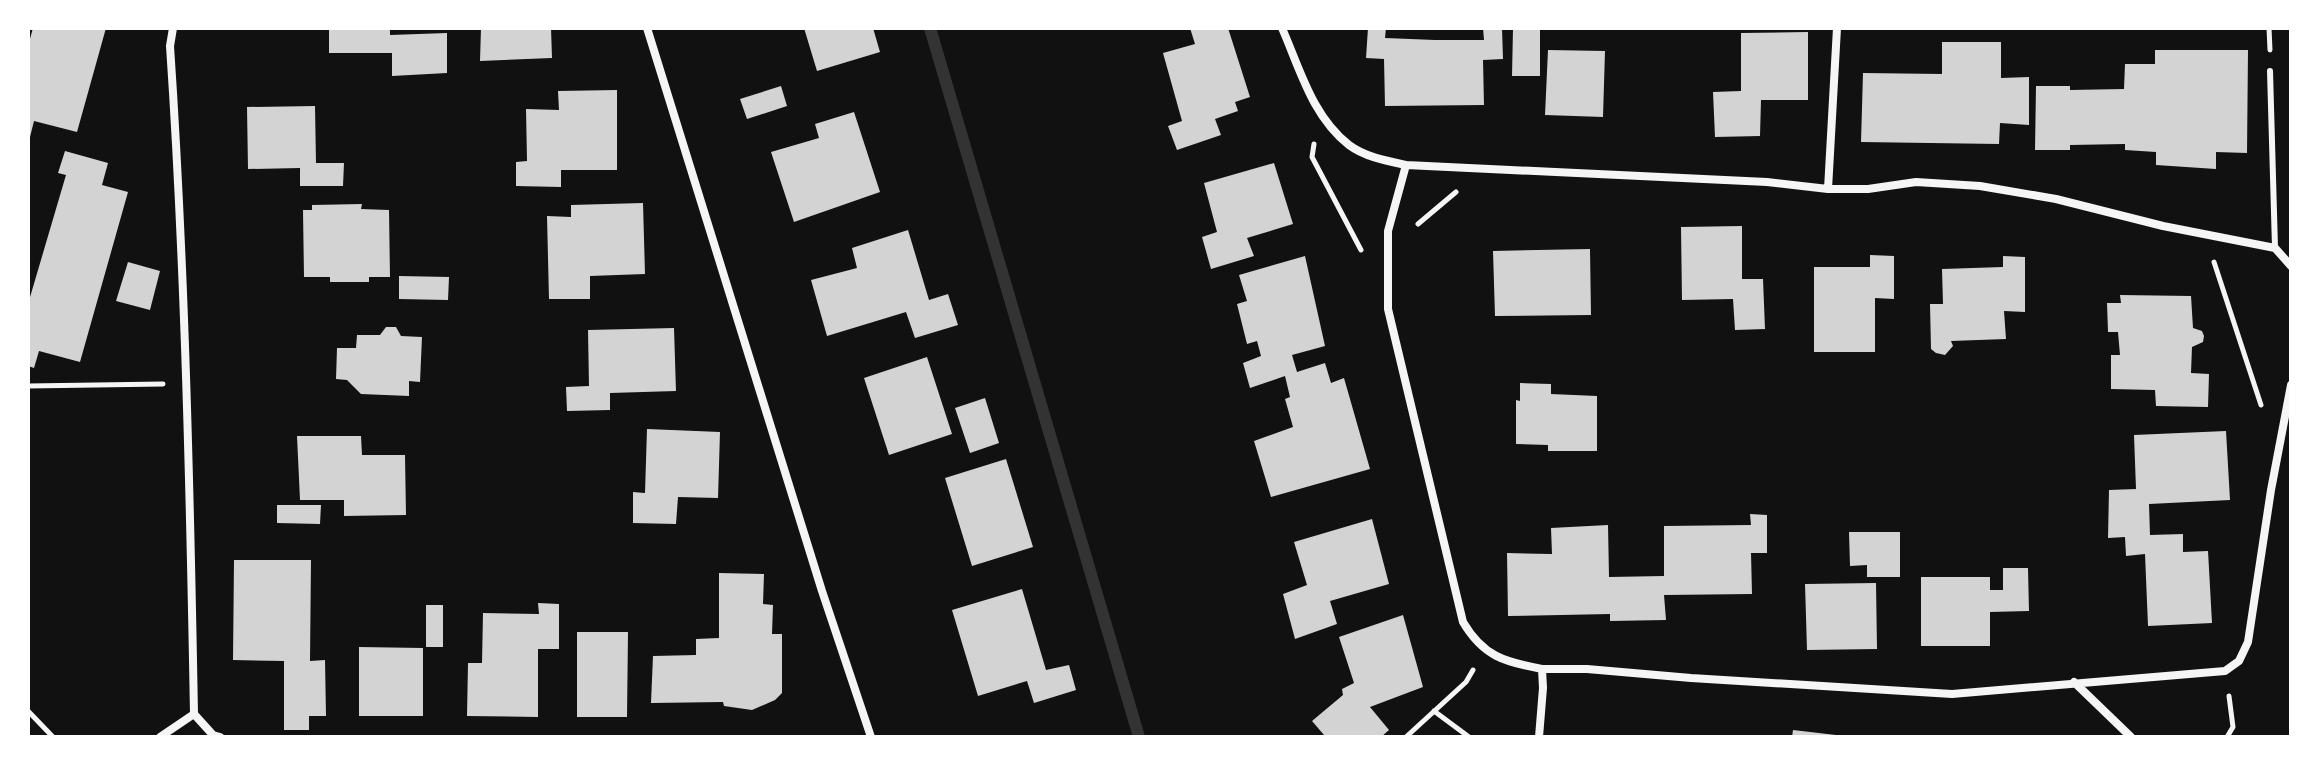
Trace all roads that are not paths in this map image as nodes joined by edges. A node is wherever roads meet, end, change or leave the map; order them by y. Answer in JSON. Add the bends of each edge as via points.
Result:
{"nodes":[{"id":1,"x":173,"y":28,"type":"edge"},
{"id":2,"x":647,"y":28,"type":"edge"},
{"id":3,"x":1282,"y":28,"type":"edge"},
{"id":4,"x":1837,"y":28,"type":"edge"},
{"id":5,"x":2270,"y":71,"type":"dead end"},
{"id":6,"x":1406,"y":165,"type":"junction"},
{"id":7,"x":1828,"y":189,"type":"junction"},
{"id":8,"x":2275,"y":248,"type":"junction"},
{"id":9,"x":2291,"y":266,"type":"edge"},
{"id":10,"x":2291,"y":385,"type":"edge"},
{"id":11,"x":1542,"y":669,"type":"junction"},
{"id":12,"x":2074,"y":682,"type":"junction"},
{"id":13,"x":194,"y":714,"type":"junction"},
{"id":14,"x":160,"y":737,"type":"edge"},
{"id":15,"x":220,"y":737,"type":"edge"},
{"id":16,"x":871,"y":737,"type":"edge"},
{"id":17,"x":1539,"y":737,"type":"edge"},
{"id":18,"x":2131,"y":737,"type":"edge"}],
"edges":[{"from":1,"to":13,"type":"street"},
{"from":2,"to":16,"type":"street"},
{"from":3,"to":6,"type":"street","via":[[1320,116],[1350,146]]},
{"from":4,"to":7,"type":"street"},
{"from":5,"to":8,"type":"lane"},
{"from":6,"to":7,"type":"street"},
{"from":6,"to":11,"type":"street","via":[[1388,231],[1388,309],[1457,604],[1478,645],[1503,660]]},
{"from":7,"to":8,"type":"street","via":[[1916,182],[1980,186]]},
{"from":8,"to":9,"type":"street"},
{"from":10,"to":12,"type":"street","via":[[2248,642],[2239,661],[2225,671]]},
{"from":11,"to":12,"type":"street","via":[[1952,694]]},
{"from":11,"to":17,"type":"street"},
{"from":12,"to":18,"type":"street"},
{"from":13,"to":14,"type":"street"},
{"from":13,"to":15,"type":"street"}]}
